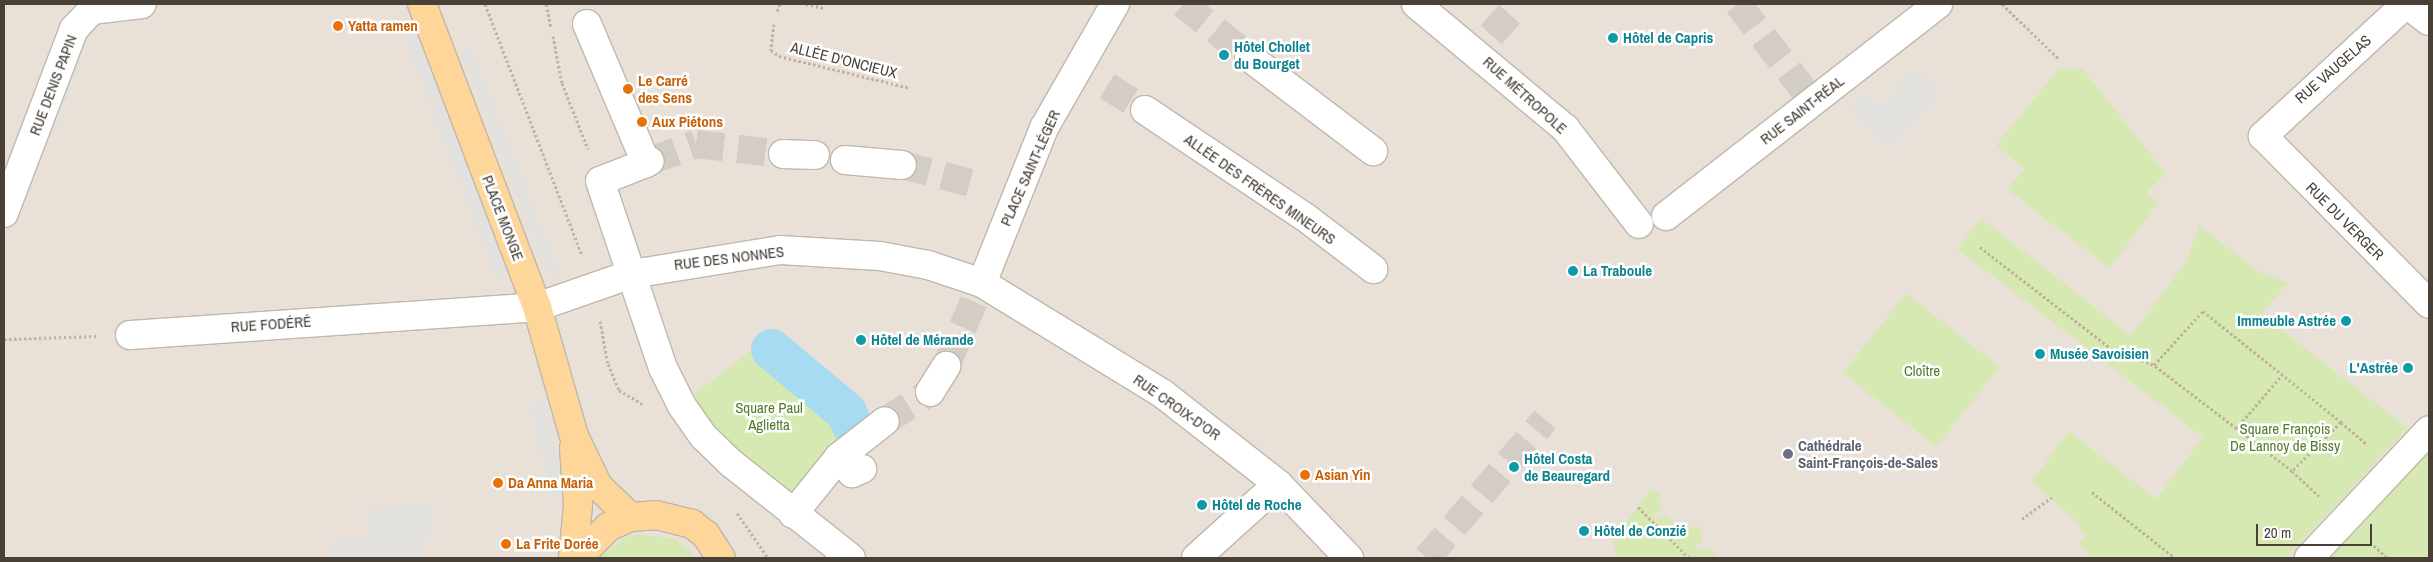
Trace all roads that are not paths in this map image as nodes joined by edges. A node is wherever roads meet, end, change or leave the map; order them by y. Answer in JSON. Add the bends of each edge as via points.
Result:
{"nodes":[{"id":1,"x":142,"y":4,"type":"edge"},
{"id":2,"x":422,"y":4,"type":"edge"},
{"id":3,"x":1115,"y":4,"type":"edge"},
{"id":4,"x":1416,"y":4,"type":"edge"},
{"id":5,"x":1938,"y":4,"type":"edge"},
{"id":6,"x":2406,"y":4,"type":"edge"},
{"id":7,"x":2429,"y":20,"type":"edge"},
{"id":8,"x":587,"y":24,"type":"dead end"},
{"id":9,"x":1249,"y":57,"type":"tunnel mouth"},
{"id":10,"x":1145,"y":110,"type":"tunnel mouth"},
{"id":11,"x":2263,"y":136,"type":"joint"},
{"id":12,"x":1374,"y":151,"type":"dead end"},
{"id":13,"x":783,"y":154,"type":"tunnel mouth"},
{"id":14,"x":815,"y":155,"type":"dead end"},
{"id":15,"x":845,"y":160,"type":"dead end"},
{"id":16,"x":902,"y":165,"type":"tunnel mouth"},
{"id":17,"x":4,"y":213,"type":"edge"},
{"id":18,"x":1666,"y":216,"type":"dead end"},
{"id":19,"x":1639,"y":224,"type":"dead end"},
{"id":20,"x":1373,"y":269,"type":"dead end"},
{"id":21,"x":632,"y":274,"type":"junction"},
{"id":22,"x":982,"y":283,"type":"junction"},
{"id":23,"x":2429,"y":304,"type":"edge"},
{"id":24,"x":537,"y":307,"type":"junction"},
{"id":25,"x":130,"y":335,"type":"road end"},
{"id":26,"x":946,"y":366,"type":"tunnel mouth"},
{"id":27,"x":930,"y":392,"type":"tunnel mouth"},
{"id":28,"x":885,"y":421,"type":"tunnel mouth"},
{"id":29,"x":2429,"y":430,"type":"edge"},
{"id":30,"x":574,"y":436,"type":"junction"},
{"id":31,"x":1278,"y":484,"type":"junction"},
{"id":32,"x":793,"y":514,"type":"junction"},
{"id":33,"x":630,"y":517,"type":"junction"},
{"id":34,"x":573,"y":558,"type":"edge"},
{"id":35,"x":578,"y":558,"type":"edge"},
{"id":36,"x":721,"y":558,"type":"edge"},
{"id":37,"x":851,"y":558,"type":"edge"},
{"id":38,"x":1196,"y":558,"type":"edge"},
{"id":39,"x":1349,"y":558,"type":"edge"},
{"id":40,"x":2309,"y":558,"type":"edge"}],
"edges":[{"from":1,"to":17,"type":"street","name":"RUE DENIS PAPIN","via":[[92,10],[74,29]]},
{"from":2,"to":24,"type":"main road","name":"PLACE MONGE"},
{"from":3,"to":22,"type":"street","name":"PLACE SAINT-LÉGER","via":[[1044,128]]},
{"from":4,"to":19,"type":"street","name":"RUE MÉTROPOLE","via":[[1484,43],[1565,128]]},
{"from":5,"to":18,"type":"street","name":"RUE SAINT-RÉAL"},
{"from":6,"to":7,"type":"street"},
{"from":6,"to":11,"type":"street","name":"RUE VAUGELAS","via":[[2280,116]]},
{"from":8,"to":21,"type":"street","via":[[648,162],[600,181]]},
{"from":9,"to":12,"type":"street"},
{"from":10,"to":20,"type":"street","name":"ALLÉE DES FRÈRES MINEURS","via":[[1305,217]]},
{"from":11,"to":23,"type":"street","name":"RUE DU VERGER"},
{"from":13,"to":14,"type":"street"},
{"from":15,"to":16,"type":"street"},
{"from":21,"to":22,"type":"street","name":"RUE DES NONNES","via":[[780,250],[880,256],[954,271]]},
{"from":21,"to":24,"type":"street","name":"RUE DES NONNES"},
{"from":21,"to":32,"type":"street","via":[[663,368],[682,406],[703,436],[731,464]]},
{"from":22,"to":31,"type":"street","name":"RUE CROIX-D'OR","via":[[1163,394]]},
{"from":24,"to":25,"type":"street","name":"RUE FODÉRÉ"},
{"from":24,"to":30,"type":"main road","name":"PLACE MONGE"},
{"from":26,"to":27,"type":"street"},
{"from":28,"to":32,"type":"street","via":[[850,463]]},
{"from":29,"to":40,"type":"street"},
{"from":30,"to":33,"type":"main road","name":"PLACE MONGE","via":[[598,486]]},
{"from":30,"to":34,"type":"main road","name":"PLACE MONGE","via":[[578,504]]},
{"from":31,"to":38,"type":"street"},
{"from":31,"to":39,"type":"street","name":"RUE CROIX-D'OR"},
{"from":32,"to":37,"type":"street"},
{"from":33,"to":35,"type":"main road","via":[[596,536]]},
{"from":33,"to":36,"type":"main road","via":[[665,516],[692,524],[706,534]]}]}
